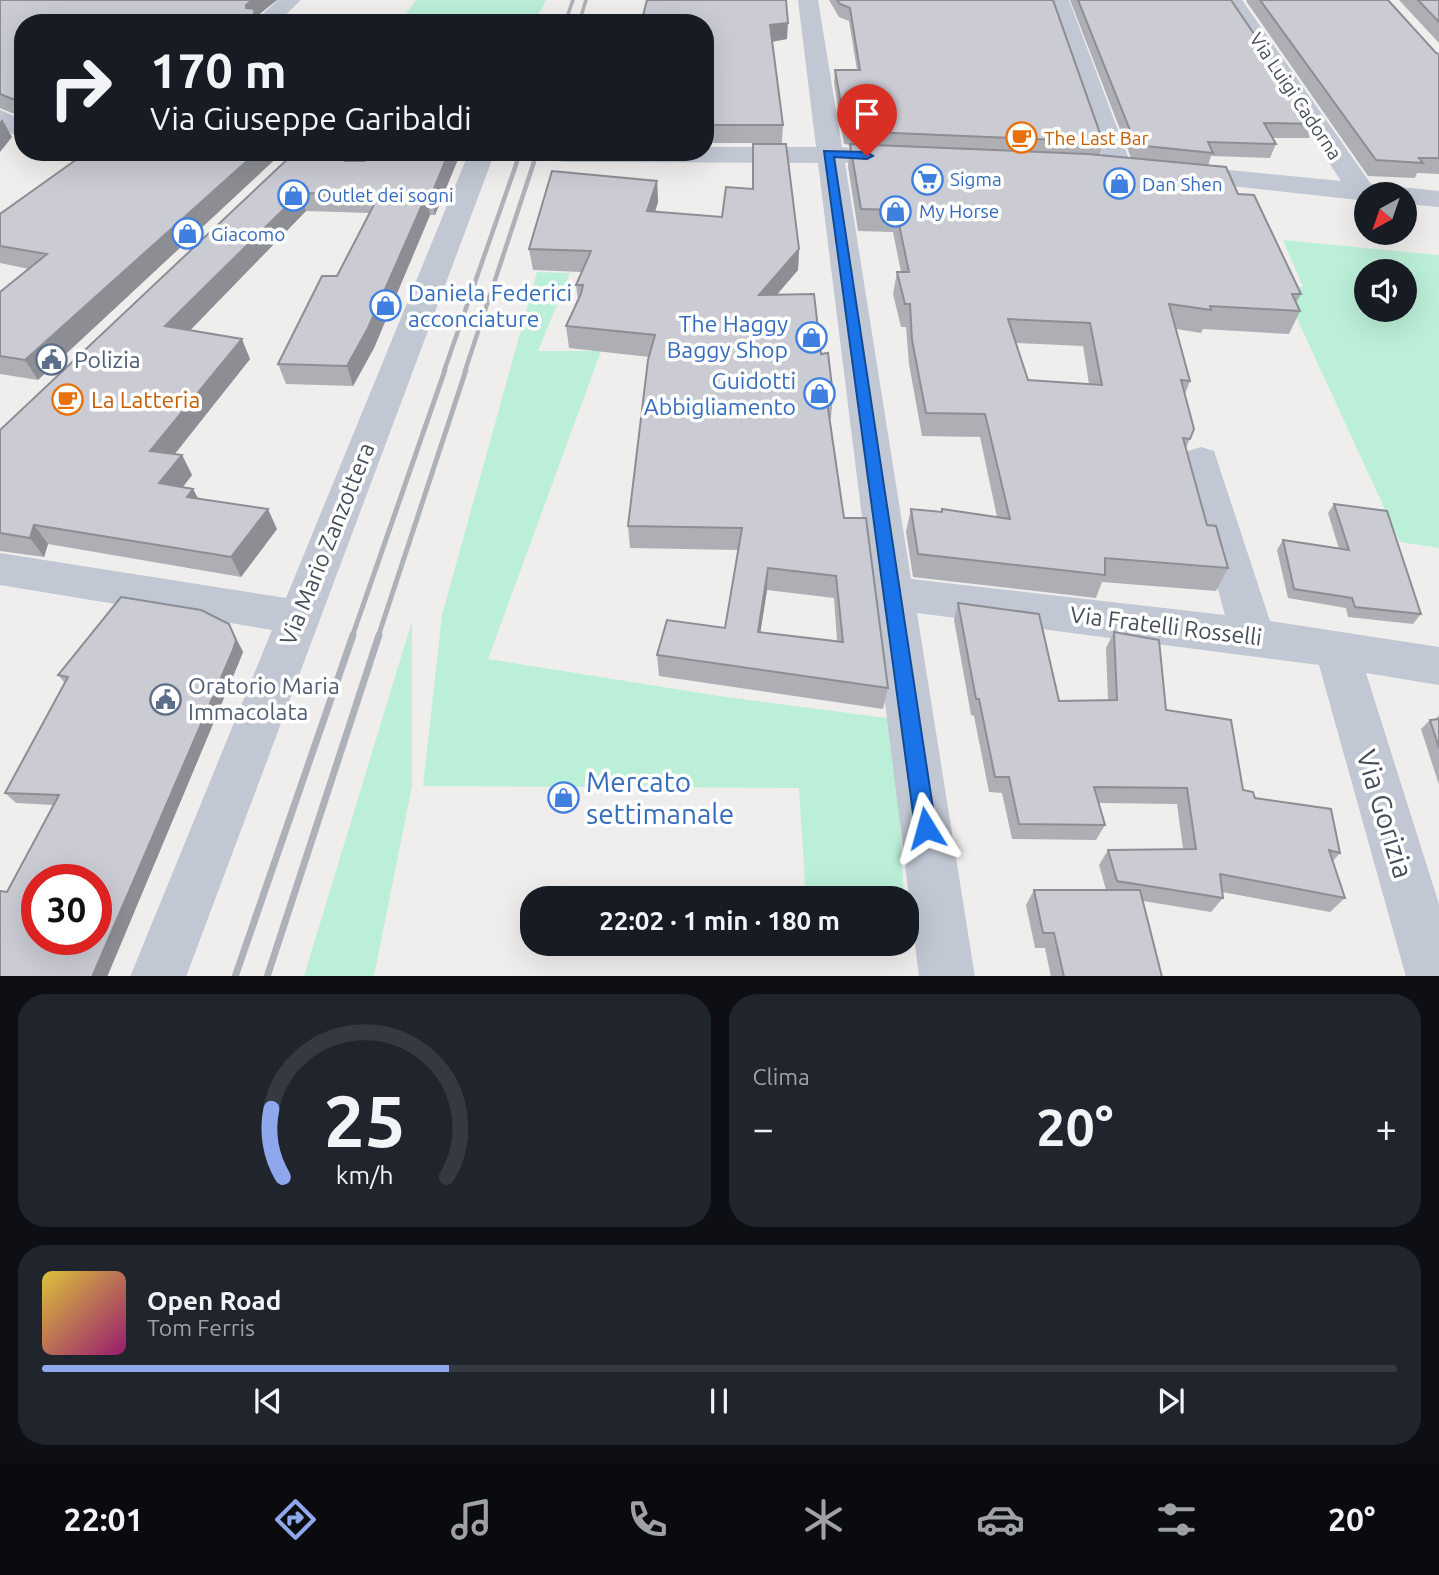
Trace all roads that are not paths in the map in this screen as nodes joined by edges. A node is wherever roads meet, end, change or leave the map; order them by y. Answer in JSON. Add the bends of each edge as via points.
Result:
{"nodes":[{"id":1,"x":291,"y":0,"type":"edge"},
{"id":2,"x":808,"y":0,"type":"edge"},
{"id":3,"x":1059,"y":0,"type":"edge"},
{"id":4,"x":1231,"y":0,"type":"edge"},
{"id":5,"x":275,"y":14,"type":"edge"},
{"id":6,"x":714,"y":154,"type":"edge"},
{"id":7,"x":828,"y":154,"type":"junction"},
{"id":8,"x":881,"y":156,"type":"edge"},
{"id":9,"x":478,"y":161,"type":"edge"},
{"id":10,"x":1239,"y":179,"type":"junction"},
{"id":11,"x":1364,"y":182,"type":"edge"},
{"id":12,"x":1354,"y":191,"type":"edge"},
{"id":13,"x":1418,"y":198,"type":"edge"},
{"id":14,"x":1439,"y":200,"type":"edge"},
{"id":15,"x":1257,"y":205,"type":"edge"},
{"id":16,"x":1201,"y":460,"type":"dead end"},
{"id":17,"x":0,"y":569,"type":"edge"},
{"id":18,"x":892,"y":593,"type":"junction"},
{"id":19,"x":298,"y":617,"type":"junction"},
{"id":20,"x":1253,"y":636,"type":"junction"},
{"id":21,"x":1337,"y":651,"type":"junction"},
{"id":22,"x":1439,"y":666,"type":"edge"},
{"id":23,"x":158,"y":976,"type":"edge"},
{"id":24,"x":947,"y":976,"type":"edge"},
{"id":25,"x":1434,"y":976,"type":"edge"}],
"edges":[{"from":1,"to":5,"type":"street"},
{"from":2,"to":7,"type":"street"},
{"from":3,"to":10,"type":"street","via":[[1107,167]]},
{"from":4,"to":11,"type":"street","name":"Via Luigi Cadorna"},
{"from":6,"to":7,"type":"street"},
{"from":7,"to":8,"type":"street"},
{"from":7,"to":18,"type":"street"},
{"from":9,"to":19,"type":"street","name":"Via Mario Zanzottera"},
{"from":10,"to":12,"type":"street"},
{"from":10,"to":15,"type":"street"},
{"from":13,"to":14,"type":"street"},
{"from":16,"to":20,"type":"street"},
{"from":17,"to":19,"type":"street"},
{"from":18,"to":20,"type":"street","name":"Via Fratelli Rosselli"},
{"from":18,"to":24,"type":"street"},
{"from":19,"to":23,"type":"street","name":"Via Mario Zanzottera"},
{"from":20,"to":21,"type":"street","name":"Via Fratelli Rosselli"},
{"from":21,"to":22,"type":"street","name":"Via Fratelli Rosselli"},
{"from":21,"to":25,"type":"street","name":"Via Gorizia"}]}
